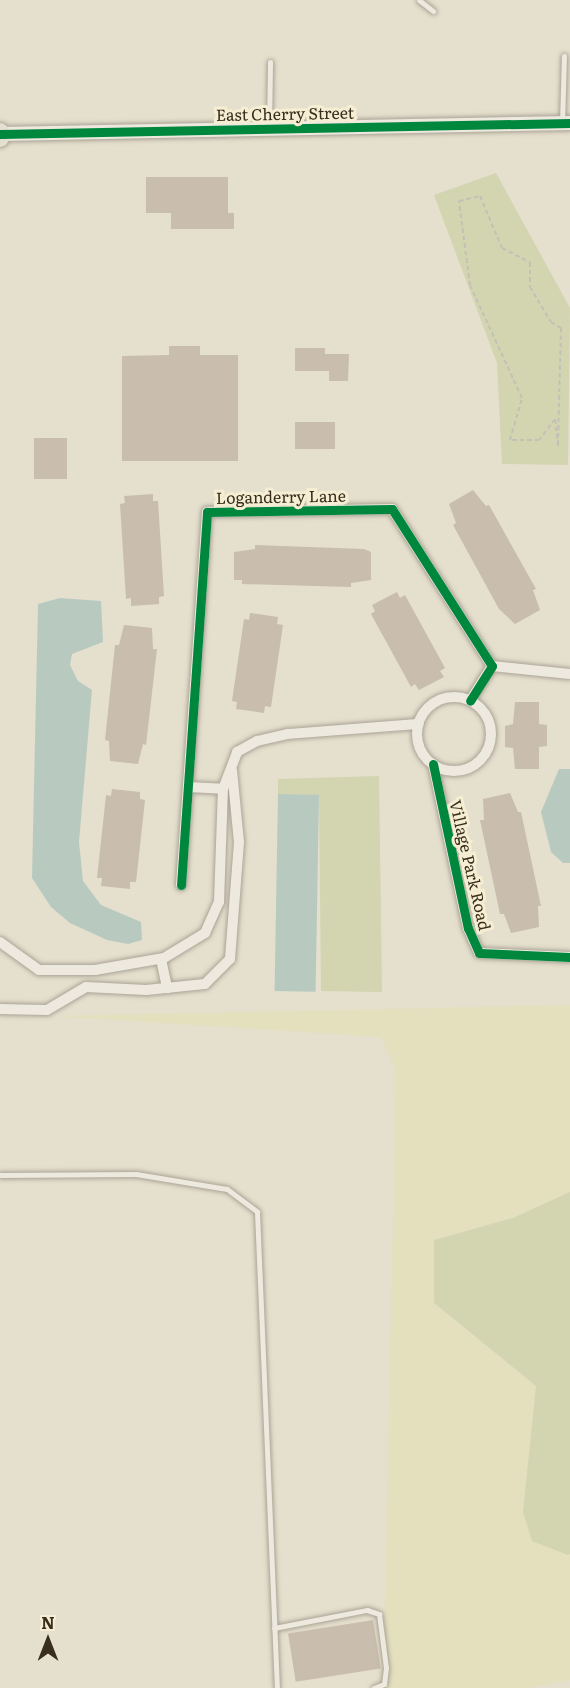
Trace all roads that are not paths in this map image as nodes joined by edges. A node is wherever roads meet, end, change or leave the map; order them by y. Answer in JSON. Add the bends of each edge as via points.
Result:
{"nodes":[{"id":1,"x":419,"y":0,"type":"edge"},
{"id":2,"x":433,"y":11,"type":"dead end"},
{"id":3,"x":564,"y":56,"type":"dead end"},
{"id":4,"x":270,"y":62,"type":"dead end"},
{"id":5,"x":566,"y":123,"type":"edge"},
{"id":6,"x":269,"y":128,"type":"junction"},
{"id":7,"x":0,"y":135,"type":"edge"},
{"id":8,"x":492,"y":666,"type":"junction"},
{"id":9,"x":570,"y":674,"type":"edge"},
{"id":10,"x":470,"y":701,"type":"junction"},
{"id":11,"x":419,"y":724,"type":"junction"},
{"id":12,"x":434,"y":764,"type":"junction"},
{"id":13,"x":231,"y":767,"type":"junction"},
{"id":14,"x":188,"y":787,"type":"junction"},
{"id":15,"x":223,"y":789,"type":"junction"},
{"id":16,"x":181,"y":885,"type":"dead end"},
{"id":17,"x":216,"y":908,"type":"junction"},
{"id":18,"x":235,"y":910,"type":"junction"},
{"id":19,"x":0,"y":942,"type":"edge"},
{"id":20,"x":570,"y":957,"type":"edge"},
{"id":21,"x":161,"y":959,"type":"junction"},
{"id":22,"x":86,"y":970,"type":"junction"},
{"id":23,"x":86,"y":987,"type":"junction"},
{"id":24,"x":167,"y":988,"type":"junction"},
{"id":25,"x":0,"y":1009,"type":"edge"},
{"id":26,"x":0,"y":1175,"type":"edge"},
{"id":27,"x":274,"y":1628,"type":"junction"},
{"id":28,"x":277,"y":1688,"type":"edge"},
{"id":29,"x":374,"y":1688,"type":"edge"}],
"edges":[{"from":1,"to":2,"type":"lane"},
{"from":3,"to":5,"type":"lane"},
{"from":4,"to":6,"type":"lane"},
{"from":5,"to":6,"type":"street","name":"East Cherry Street"},
{"from":6,"to":7,"type":"street","name":"East Cherry Street"},
{"from":8,"to":9,"type":"street"},
{"from":8,"to":10,"type":"street"},
{"from":8,"to":14,"type":"street","name":"Loganderry Lane","via":[[392,509],[207,512]]},
{"from":10,"to":11,"type":"street","via":[[452,697],[440,700],[429,707]]},
{"from":10,"to":12,"type":"street","via":[[489,723],[489,746],[483,757],[463,770],[451,771]]},
{"from":11,"to":12,"type":"street","name":"Village Park Road","via":[[419,746]]},
{"from":11,"to":13,"type":"street","via":[[288,734],[257,741],[237,752]]},
{"from":12,"to":20,"type":"street","name":"Village Park Road","via":[[468,928],[479,953]]},
{"from":13,"to":15,"type":"street"},
{"from":13,"to":18,"type":"street","via":[[239,842]]},
{"from":14,"to":15,"type":"street"},
{"from":14,"to":16,"type":"street","name":"Loganderry Lane"},
{"from":15,"to":17,"type":"street"},
{"from":17,"to":18,"type":"street"},
{"from":17,"to":21,"type":"street","via":[[205,933]]},
{"from":18,"to":24,"type":"street","via":[[230,959],[205,984]]},
{"from":19,"to":22,"type":"street","via":[[39,970]]},
{"from":21,"to":22,"type":"street"},
{"from":21,"to":24,"type":"street"},
{"from":22,"to":23,"type":"street"},
{"from":23,"to":24,"type":"street"},
{"from":23,"to":25,"type":"street","via":[[47,1010]]},
{"from":26,"to":27,"type":"lane","via":[[136,1174],[227,1189],[257,1212]]},
{"from":27,"to":28,"type":"lane"},
{"from":27,"to":29,"type":"lane","via":[[367,1610],[379,1614],[386,1668],[384,1684]]}]}
